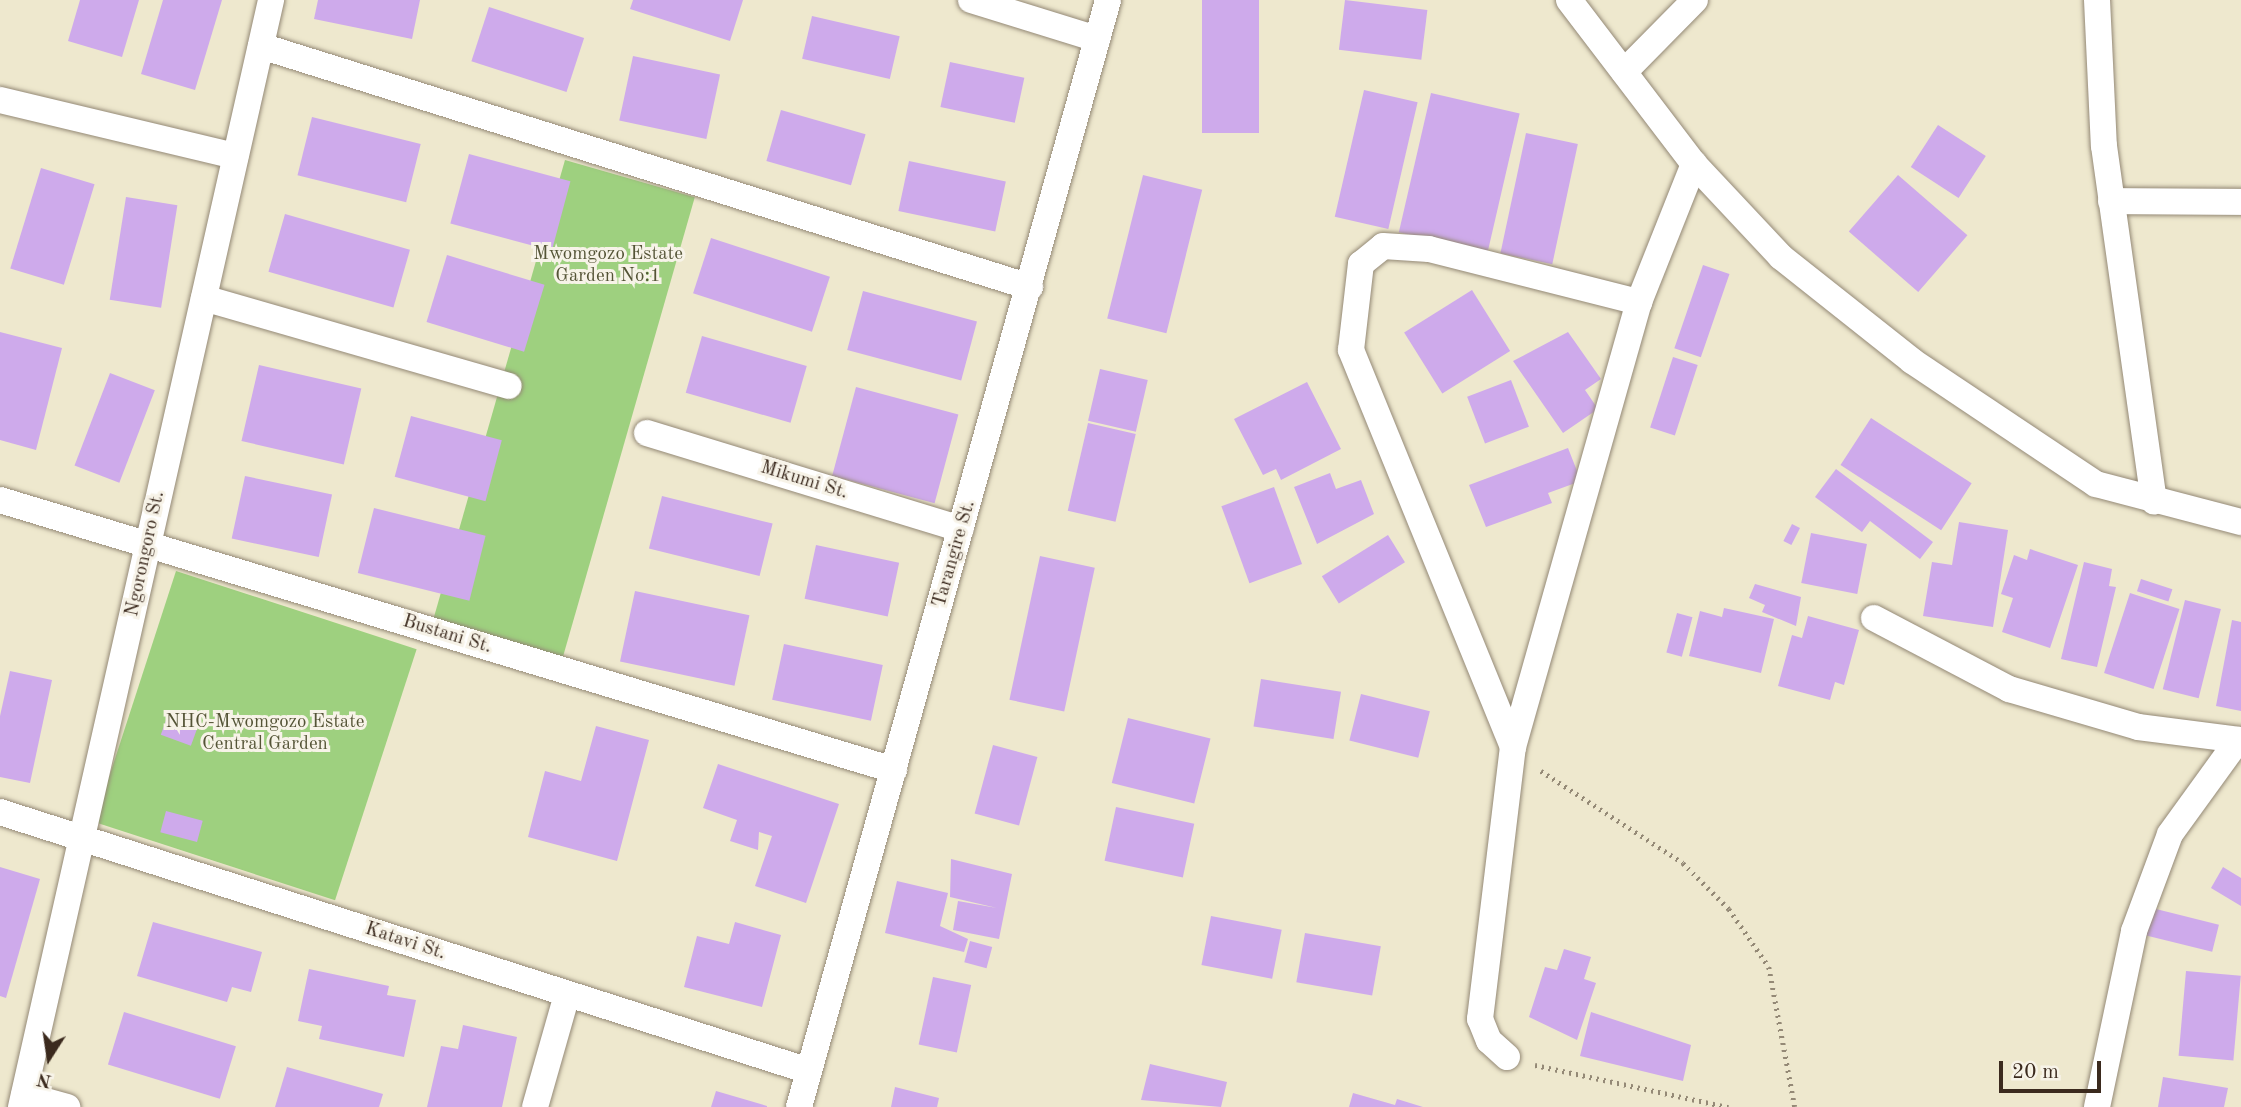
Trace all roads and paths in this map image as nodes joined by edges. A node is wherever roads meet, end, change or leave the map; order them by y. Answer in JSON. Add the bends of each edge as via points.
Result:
{"nodes":[{"id":1,"x":271,"y":0,"type":"edge"},
{"id":2,"x":971,"y":0,"type":"edge"},
{"id":3,"x":1108,"y":0,"type":"edge"},
{"id":4,"x":1569,"y":0,"type":"edge"},
{"id":5,"x":1695,"y":0,"type":"edge"},
{"id":6,"x":2097,"y":0,"type":"edge"},
{"id":7,"x":1097,"y":38,"type":"junction"},
{"id":8,"x":261,"y":46,"type":"junction"},
{"id":9,"x":1624,"y":72,"type":"junction"},
{"id":10,"x":0,"y":100,"type":"edge"},
{"id":11,"x":236,"y":156,"type":"junction"},
{"id":12,"x":1694,"y":164,"type":"junction"},
{"id":13,"x":2111,"y":201,"type":"junction"},
{"id":14,"x":2241,"y":202,"type":"edge"},
{"id":15,"x":1030,"y":287,"type":"junction"},
{"id":16,"x":204,"y":298,"type":"junction"},
{"id":17,"x":1639,"y":302,"type":"junction"},
{"id":18,"x":509,"y":386,"type":"dead end"},
{"id":19,"x":647,"y":433,"type":"dead end"},
{"id":20,"x":0,"y":500,"type":"edge"},
{"id":21,"x":2154,"y":502,"type":"junction"},
{"id":22,"x":2241,"y":522,"type":"edge"},
{"id":23,"x":961,"y":529,"type":"junction"},
{"id":24,"x":148,"y":544,"type":"junction"},
{"id":25,"x":1874,"y":618,"type":"dead end"},
{"id":26,"x":2239,"y":740,"type":"edge"},
{"id":27,"x":1513,"y":747,"type":"junction"},
{"id":28,"x":894,"y":770,"type":"junction"},
{"id":29,"x":0,"y":812,"type":"edge"},
{"id":30,"x":87,"y":837,"type":"junction"},
{"id":31,"x":567,"y":995,"type":"junction"},
{"id":32,"x":1507,"y":1057,"type":"joint"},
{"id":33,"x":809,"y":1072,"type":"junction"},
{"id":34,"x":22,"y":1101,"type":"edge"},
{"id":35,"x":67,"y":1107,"type":"edge"},
{"id":36,"x":535,"y":1107,"type":"edge"},
{"id":37,"x":799,"y":1107,"type":"edge"},
{"id":38,"x":1728,"y":1107,"type":"edge"},
{"id":39,"x":1795,"y":1107,"type":"edge"},
{"id":40,"x":2097,"y":1107,"type":"edge"}],
"edges":[{"from":1,"to":8,"type":"street","name":"Ngorongoro St."},
{"from":2,"to":7,"type":"street"},
{"from":3,"to":7,"type":"street","name":"Tarangire St."},
{"from":4,"to":9,"type":"street"},
{"from":5,"to":9,"type":"street"},
{"from":6,"to":13,"type":"street"},
{"from":7,"to":15,"type":"street","name":"Tarangire St."},
{"from":8,"to":11,"type":"street","name":"Ngorongoro St."},
{"from":8,"to":15,"type":"street"},
{"from":9,"to":12,"type":"street"},
{"from":10,"to":11,"type":"street"},
{"from":11,"to":16,"type":"street","name":"Ngorongoro St."},
{"from":12,"to":17,"type":"street"},
{"from":12,"to":21,"type":"street","via":[[1781,257],[1912,360],[2058,464]]},
{"from":13,"to":14,"type":"street"},
{"from":13,"to":21,"type":"street"},
{"from":15,"to":23,"type":"street","name":"Tarangire St."},
{"from":16,"to":18,"type":"street"},
{"from":16,"to":24,"type":"street","name":"Ngorongoro St."},
{"from":17,"to":27,"type":"street"},
{"from":17,"to":27,"type":"street","via":[[1429,249],[1384,246],[1361,264],[1351,350],[1361,383]]},
{"from":19,"to":23,"type":"street","name":"Mikumi St."},
{"from":20,"to":24,"type":"street","name":"Bustani St."},
{"from":21,"to":22,"type":"street"},
{"from":23,"to":28,"type":"street","name":"Tarangire St."},
{"from":24,"to":28,"type":"street","name":"Bustani St."},
{"from":24,"to":30,"type":"street","name":"Ngorongoro St."},
{"from":25,"to":26,"type":"street","via":[[2009,689],[2138,727]]},
{"from":26,"to":40,"type":"street","via":[[2170,834],[2134,931]]},
{"from":27,"to":32,"type":"street","via":[[1480,1019],[1489,1041]]},
{"from":27,"to":39,"type":"path","via":[[1551,780],[1683,863],[1728,909],[1769,967]]},
{"from":28,"to":33,"type":"street","name":"Tarangire St."},
{"from":29,"to":30,"type":"street","name":"Katavi St."},
{"from":30,"to":31,"type":"street","name":"Katavi St."},
{"from":30,"to":34,"type":"street","name":"Ngorongoro St."},
{"from":31,"to":33,"type":"street","name":"Katavi St."},
{"from":31,"to":36,"type":"street"},
{"from":32,"to":38,"type":"path"},
{"from":33,"to":37,"type":"street","name":"Tarangire St."},
{"from":34,"to":35,"type":"street"}]}
